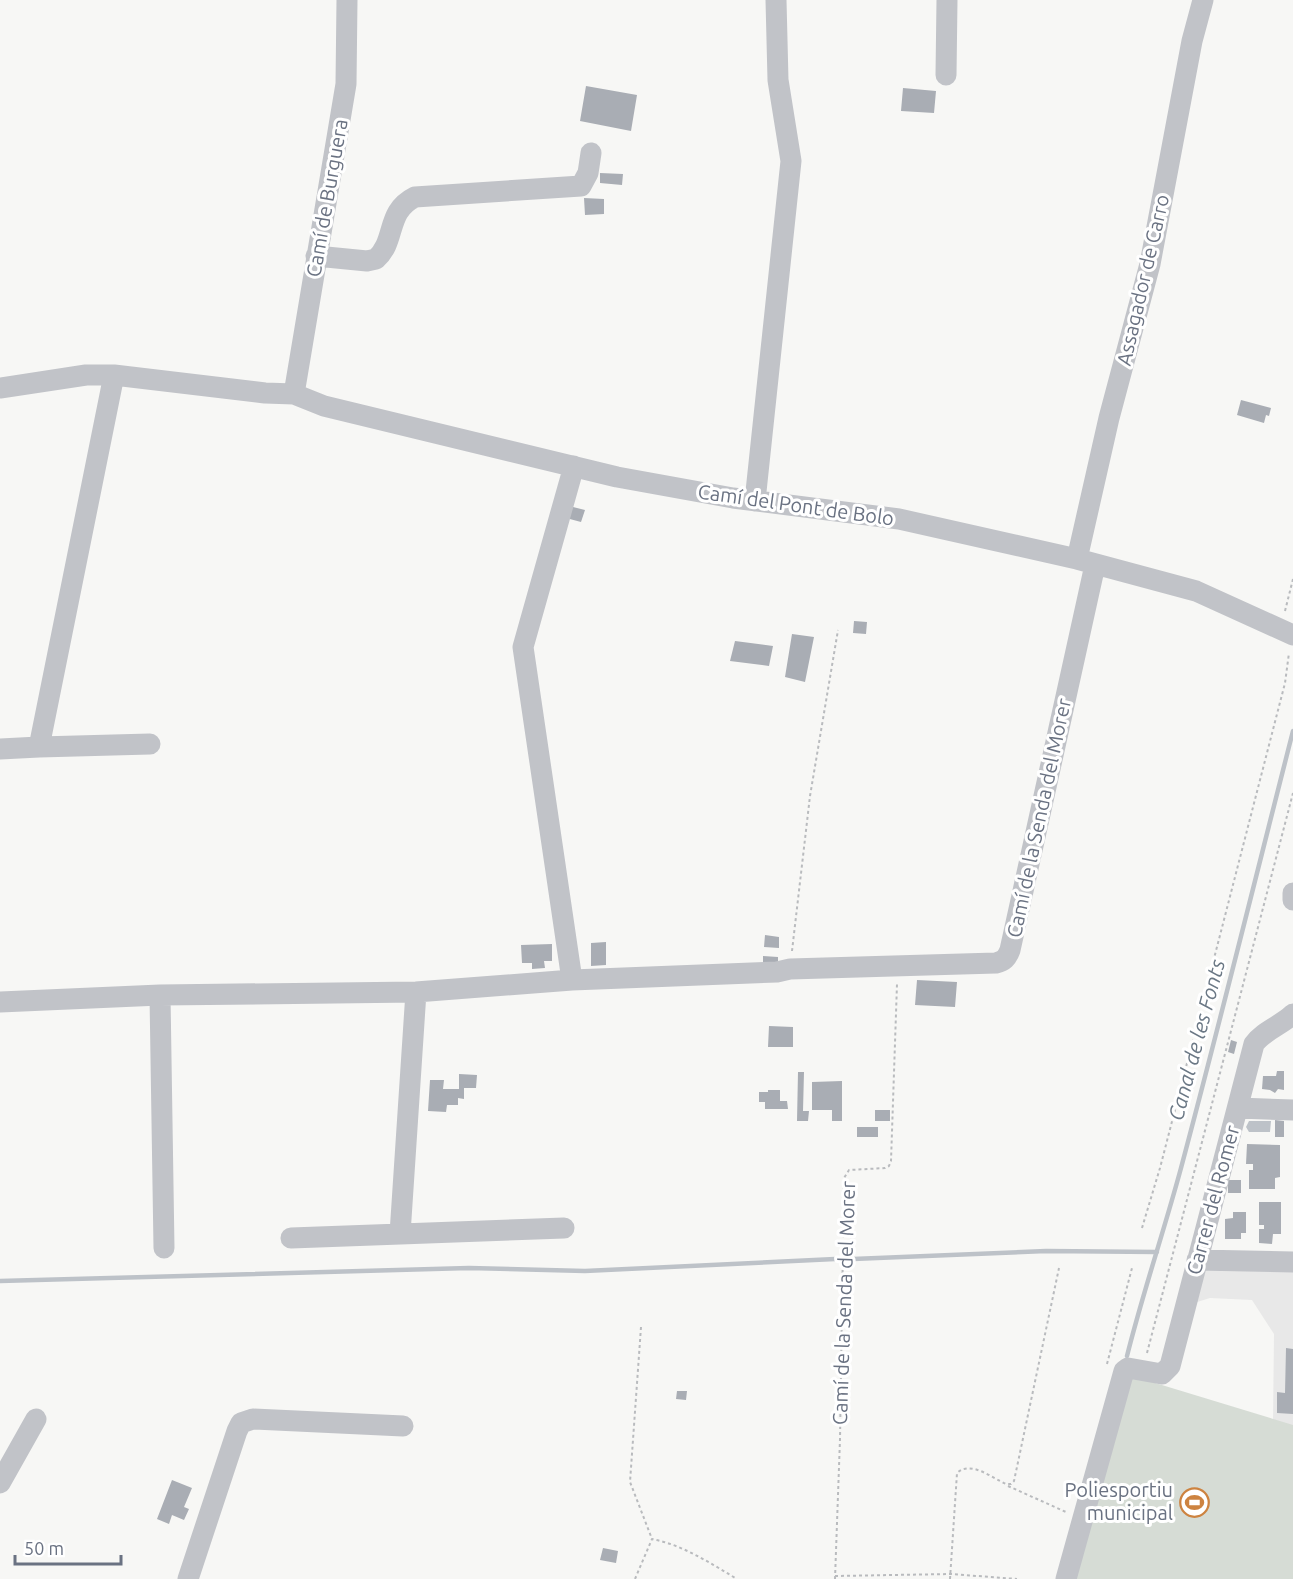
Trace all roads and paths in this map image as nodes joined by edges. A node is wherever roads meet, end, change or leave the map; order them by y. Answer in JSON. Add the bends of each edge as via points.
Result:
{"nodes":[{"id":1,"x":347,"y":0,"type":"edge"},
{"id":2,"x":776,"y":0,"type":"edge"},
{"id":3,"x":947,"y":0,"type":"edge"},
{"id":4,"x":1203,"y":0,"type":"edge"},
{"id":5,"x":946,"y":75,"type":"dead end"},
{"id":6,"x":591,"y":153,"type":"dead end"},
{"id":7,"x":316,"y":256,"type":"junction"},
{"id":8,"x":114,"y":375,"type":"junction"},
{"id":9,"x":0,"y":388,"type":"edge"},
{"id":10,"x":294,"y":394,"type":"junction"},
{"id":11,"x":574,"y":466,"type":"junction"},
{"id":12,"x":755,"y":501,"type":"junction"},
{"id":13,"x":1086,"y":562,"type":"junction"},
{"id":14,"x":1293,"y":579,"type":"edge"},
{"id":15,"x":838,"y":630,"type":"dead end"},
{"id":16,"x":1287,"y":631,"type":"edge"},
{"id":17,"x":150,"y":744,"type":"dead end"},
{"id":18,"x":39,"y":747,"type":"junction"},
{"id":19,"x":0,"y":749,"type":"edge"},
{"id":20,"x":1293,"y":793,"type":"edge"},
{"id":21,"x":1293,"y":892,"type":"edge"},
{"id":22,"x":1293,"y":900,"type":"edge"},
{"id":23,"x":898,"y":966,"type":"junction"},
{"id":24,"x":790,"y":969,"type":"junction"},
{"id":25,"x":572,"y":980,"type":"junction"},
{"id":26,"x":416,"y":992,"type":"junction"},
{"id":27,"x":160,"y":995,"type":"junction"},
{"id":28,"x":0,"y":1002,"type":"edge"},
{"id":29,"x":1293,"y":1014,"type":"edge"},
{"id":30,"x":1238,"y":1108,"type":"junction"},
{"id":31,"x":1293,"y":1110,"type":"edge"},
{"id":32,"x":564,"y":1228,"type":"dead end"},
{"id":33,"x":1142,"y":1228,"type":"dead end"},
{"id":34,"x":400,"y":1234,"type":"junction"},
{"id":35,"x":291,"y":1238,"type":"dead end"},
{"id":36,"x":164,"y":1248,"type":"dead end"},
{"id":37,"x":1197,"y":1260,"type":"junction"},
{"id":38,"x":1293,"y":1262,"type":"edge"},
{"id":39,"x":1059,"y":1268,"type":"dead end"},
{"id":40,"x":641,"y":1327,"type":"dead end"},
{"id":41,"x":1138,"y":1370,"type":"junction"},
{"id":42,"x":36,"y":1419,"type":"dead end"},
{"id":43,"x":403,"y":1426,"type":"dead end"},
{"id":44,"x":1014,"y":1481,"type":"junction"},
{"id":45,"x":0,"y":1483,"type":"edge"},
{"id":46,"x":1006,"y":1484,"type":"junction"},
{"id":47,"x":1013,"y":1488,"type":"junction"},
{"id":48,"x":1068,"y":1513,"type":"dead end"},
{"id":49,"x":652,"y":1539,"type":"junction"},
{"id":50,"x":951,"y":1574,"type":"junction"},
{"id":51,"x":835,"y":1577,"type":"edge"},
{"id":52,"x":188,"y":1579,"type":"edge"},
{"id":53,"x":635,"y":1579,"type":"edge"},
{"id":54,"x":737,"y":1579,"type":"edge"},
{"id":55,"x":950,"y":1579,"type":"edge"},
{"id":56,"x":1017,"y":1579,"type":"edge"},
{"id":57,"x":1066,"y":1579,"type":"edge"}],
"edges":[{"from":1,"to":7,"type":"street","name":"Camí de Burguera","via":[[346,84]]},
{"from":2,"to":12,"type":"street","via":[[778,80],[791,161]]},
{"from":3,"to":5,"type":"street"},
{"from":4,"to":13,"type":"street","name":"Assagador de Carro","via":[[1150,264],[1109,418]]},
{"from":6,"to":7,"type":"street","via":[[581,186],[414,197],[394,216],[386,246],[376,259]]},
{"from":7,"to":10,"type":"street","name":"Camí de Burguera"},
{"from":8,"to":9,"type":"street","name":"Camí del Pont de Bolo","via":[[86,375]]},
{"from":8,"to":10,"type":"street","name":"Camí del Pont de Bolo"},
{"from":8,"to":18,"type":"street"},
{"from":10,"to":11,"type":"street","name":"Camí del Pont de Bolo","via":[[324,406]]},
{"from":11,"to":12,"type":"street","name":"Camí del Pont de Bolo"},
{"from":11,"to":25,"type":"street","via":[[523,647]]},
{"from":12,"to":13,"type":"street","name":"Camí del Pont de Bolo","via":[[899,519]]},
{"from":13,"to":16,"type":"street","name":"Camí del Pont de Bolo","via":[[1196,591]]},
{"from":13,"to":23,"type":"street","name":"Camí de la Senda del Morer","via":[[1007,958],[996,963]]},
{"from":14,"to":16,"type":"path"},
{"from":15,"to":24,"type":"path","via":[[810,796]]},
{"from":16,"to":33,"type":"path","via":[[1289,667]]},
{"from":17,"to":18,"type":"street"},
{"from":18,"to":19,"type":"street"},
{"from":20,"to":41,"type":"path"},
{"from":21,"to":22,"type":"street"},
{"from":23,"to":24,"type":"street"},
{"from":23,"to":51,"type":"path","name":"Camí de la Senda del Morer","via":[[891,1161],[885,1168],[853,1169],[844,1178]]},
{"from":24,"to":25,"type":"street"},
{"from":25,"to":26,"type":"street"},
{"from":26,"to":27,"type":"street"},
{"from":26,"to":34,"type":"street"},
{"from":27,"to":28,"type":"street"},
{"from":27,"to":36,"type":"street"},
{"from":29,"to":30,"type":"street","name":"Carrer del Romer","via":[[1254,1044]]},
{"from":30,"to":31,"type":"street"},
{"from":30,"to":37,"type":"street","name":"Carrer del Romer"},
{"from":32,"to":34,"type":"street"},
{"from":34,"to":35,"type":"street"},
{"from":37,"to":38,"type":"street"},
{"from":37,"to":41,"type":"street","name":"Carrer del Romer","via":[[1170,1366],[1162,1374]]},
{"from":39,"to":44,"type":"path"},
{"from":40,"to":49,"type":"path","via":[[630,1482]]},
{"from":41,"to":57,"type":"street","via":[[1128,1368],[1121,1377]]},
{"from":42,"to":45,"type":"street"},
{"from":43,"to":52,"type":"street","via":[[253,1419],[241,1423]]},
{"from":44,"to":46,"type":"path"},
{"from":44,"to":47,"type":"path"},
{"from":46,"to":47,"type":"path"},
{"from":46,"to":50,"type":"path","via":[[972,1467],[957,1473]]},
{"from":47,"to":48,"type":"path"},
{"from":49,"to":53,"type":"path"},
{"from":49,"to":54,"type":"path","via":[[701,1558]]},
{"from":50,"to":51,"type":"path"},
{"from":50,"to":55,"type":"path"},
{"from":50,"to":56,"type":"path"}]}
